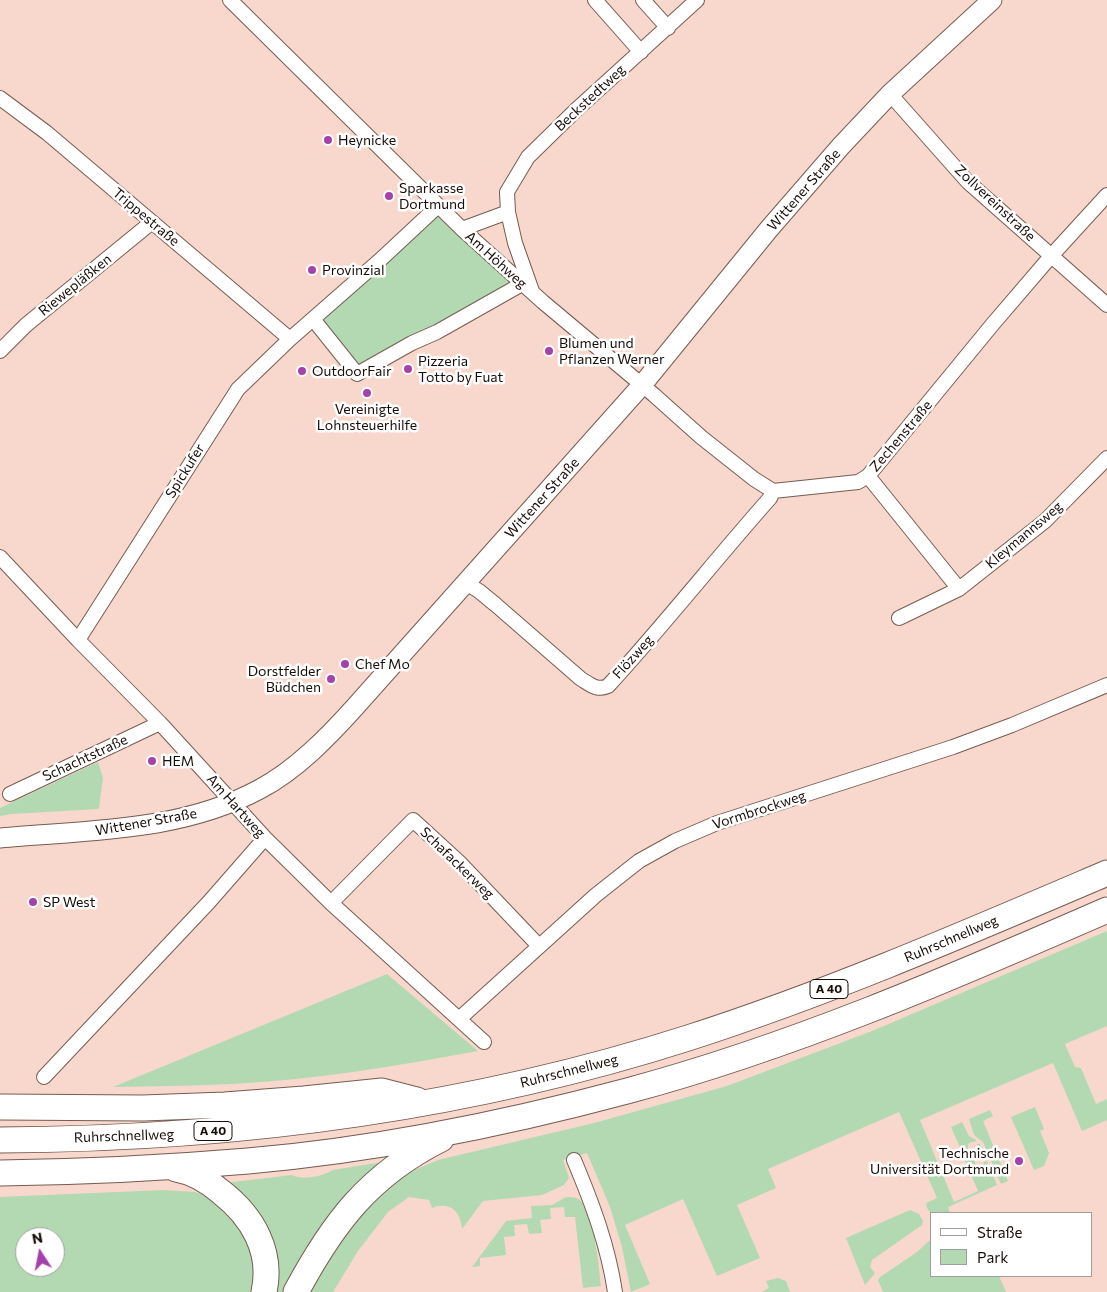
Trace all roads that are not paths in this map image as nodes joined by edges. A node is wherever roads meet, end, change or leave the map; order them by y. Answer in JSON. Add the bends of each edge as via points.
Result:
{"nodes":[{"id":1,"x":230,"y":0,"type":"edge"},
{"id":2,"x":595,"y":0,"type":"edge"},
{"id":3,"x":643,"y":0,"type":"edge"},
{"id":4,"x":697,"y":0,"type":"edge"},
{"id":5,"x":983,"y":3,"type":"edge"},
{"id":6,"x":668,"y":28,"type":"junction"},
{"id":7,"x":641,"y":52,"type":"junction"},
{"id":8,"x":890,"y":94,"type":"junction"},
{"id":9,"x":0,"y":98,"type":"edge"},
{"id":10,"x":1107,"y":195,"type":"edge"},
{"id":11,"x":438,"y":206,"type":"junction"},
{"id":12,"x":508,"y":212,"type":"junction"},
{"id":13,"x":152,"y":222,"type":"junction"},
{"id":14,"x":462,"y":229,"type":"junction"},
{"id":15,"x":1052,"y":255,"type":"junction"},
{"id":16,"x":522,"y":284,"type":"junction"},
{"id":17,"x":533,"y":294,"type":"junction"},
{"id":18,"x":1107,"y":306,"type":"edge"},
{"id":19,"x":312,"y":319,"type":"junction"},
{"id":20,"x":290,"y":339,"type":"junction"},
{"id":21,"x":0,"y":351,"type":"edge"},
{"id":22,"x":642,"y":385,"type":"junction"},
{"id":23,"x":1107,"y":458,"type":"edge"},
{"id":24,"x":868,"y":476,"type":"junction"},
{"id":25,"x":773,"y":491,"type":"junction"},
{"id":26,"x":0,"y":558,"type":"edge"},
{"id":27,"x":466,"y":583,"type":"junction"},
{"id":28,"x":959,"y":589,"type":"junction"},
{"id":29,"x":898,"y":618,"type":"dead end"},
{"id":30,"x":78,"y":640,"type":"junction"},
{"id":31,"x":1107,"y":685,"type":"edge"},
{"id":32,"x":160,"y":723,"type":"junction"},
{"id":33,"x":10,"y":794,"type":"dead end"},
{"id":34,"x":232,"y":802,"type":"junction"},
{"id":35,"x":0,"y":838,"type":"edge"},
{"id":36,"x":264,"y":838,"type":"junction"},
{"id":37,"x":1107,"y":873,"type":"edge"},
{"id":38,"x":331,"y":903,"type":"junction"},
{"id":39,"x":1107,"y":910,"type":"edge"},
{"id":40,"x":539,"y":946,"type":"junction"},
{"id":41,"x":459,"y":1019,"type":"junction"},
{"id":42,"x":484,"y":1042,"type":"dead end"},
{"id":43,"x":44,"y":1077,"type":"dead end"},
{"id":44,"x":424,"y":1102,"type":"junction"},
{"id":45,"x":0,"y":1107,"type":"edge"},
{"id":46,"x":466,"y":1129,"type":"junction"},
{"id":47,"x":0,"y":1140,"type":"edge"},
{"id":48,"x":574,"y":1160,"type":"dead end"},
{"id":49,"x":159,"y":1168,"type":"junction"},
{"id":50,"x":0,"y":1173,"type":"edge"},
{"id":51,"x":264,"y":1292,"type":"edge"},
{"id":52,"x":296,"y":1292,"type":"edge"},
{"id":53,"x":615,"y":1292,"type":"edge"}],
"edges":[{"from":1,"to":11,"type":"street","name":"Am Höhweg"},
{"from":2,"to":7,"type":"street"},
{"from":3,"to":6,"type":"street"},
{"from":4,"to":6,"type":"street","name":"Beckstedtweg"},
{"from":5,"to":8,"type":"main road","name":"Wittener Straße"},
{"from":6,"to":7,"type":"street","name":"Beckstedtweg"},
{"from":7,"to":12,"type":"street","name":"Beckstedtweg","via":[[528,157],[507,192]]},
{"from":8,"to":15,"type":"street","name":"Zollvereinstraße","via":[[968,182]]},
{"from":8,"to":22,"type":"main road","name":"Wittener Straße","via":[[769,229]]},
{"from":9,"to":13,"type":"street","name":"Trippestraße","via":[[47,132]]},
{"from":10,"to":15,"type":"street","name":"Zechenstraße"},
{"from":11,"to":14,"type":"street","name":"Am Höhweg"},
{"from":11,"to":19,"type":"street","name":"Spickufer"},
{"from":12,"to":14,"type":"street"},
{"from":12,"to":17,"type":"street","name":"Beckstedtweg"},
{"from":13,"to":20,"type":"street","name":"Trippestraße"},
{"from":13,"to":21,"type":"street","name":"Riewepläßken","via":[[33,319]]},
{"from":14,"to":16,"type":"street","name":"Am Höhweg"},
{"from":15,"to":18,"type":"street","name":"Zollvereinstraße"},
{"from":15,"to":24,"type":"street","name":"Zechenstraße"},
{"from":16,"to":17,"type":"street","name":"Am Höhweg"},
{"from":16,"to":19,"type":"street","via":[[357,374]]},
{"from":17,"to":22,"type":"street","name":"Am Höhweg"},
{"from":19,"to":20,"type":"street","name":"Spickufer"},
{"from":20,"to":30,"type":"street","name":"Spickufer","via":[[238,389]]},
{"from":22,"to":25,"type":"street","via":[[701,437]]},
{"from":22,"to":27,"type":"main road","name":"Wittener Straße"},
{"from":23,"to":28,"type":"street","name":"Kleymannsweg","via":[[1045,521]]},
{"from":24,"to":25,"type":"street","name":"Zechenstraße","via":[[858,482]]},
{"from":24,"to":28,"type":"street"},
{"from":25,"to":27,"type":"street","name":"Flözweg","via":[[672,614],[602,689],[582,679]]},
{"from":26,"to":30,"type":"street","name":"Am Hartweg"},
{"from":27,"to":34,"type":"main road","name":"Wittener Straße","via":[[312,750],[260,789]]},
{"from":28,"to":29,"type":"street","name":"Kleymannsweg"},
{"from":30,"to":32,"type":"street","name":"Am Hartweg"},
{"from":31,"to":40,"type":"street","name":"Vormbrockweg","via":[[953,747],[717,823],[675,841],[639,861]]},
{"from":32,"to":33,"type":"street","name":"Schachtstraße"},
{"from":32,"to":34,"type":"street","name":"Am Hartweg"},
{"from":34,"to":35,"type":"main road","name":"Wittener Straße","via":[[141,826]]},
{"from":34,"to":36,"type":"street","name":"Am Hartweg"},
{"from":36,"to":38,"type":"street","name":"Am Hartweg"},
{"from":36,"to":43,"type":"street","via":[[209,902]]},
{"from":37,"to":44,"type":"highway","name":"Ruhrschnellweg","number":"A 40","via":[[902,960],[759,1014],[613,1060],[492,1090]]},
{"from":38,"to":40,"type":"street","name":"Schafackerweg","via":[[413,820],[461,864]]},
{"from":38,"to":41,"type":"street","name":"Am Hartweg"},
{"from":39,"to":46,"type":"highway","number":"A 40","via":[[801,1035],[629,1090]]},
{"from":40,"to":41,"type":"street","name":"Vormbrockweg"},
{"from":41,"to":42,"type":"street","name":"Am Hartweg"},
{"from":44,"to":45,"type":"highway","via":[[382,1091],[216,1105]]},
{"from":44,"to":47,"type":"highway","name":"Ruhrschnellweg","number":"A 40","via":[[241,1129],[150,1136]]},
{"from":46,"to":49,"type":"highway","number":"A 40","via":[[317,1153]]},
{"from":46,"to":52,"type":"highway","via":[[408,1159],[357,1200],[326,1239]]},
{"from":48,"to":53,"type":"street","via":[[598,1218]]},
{"from":49,"to":50,"type":"highway","number":"A 40"},
{"from":49,"to":51,"type":"highway","via":[[192,1174],[216,1188],[242,1210],[263,1248]]}]}
